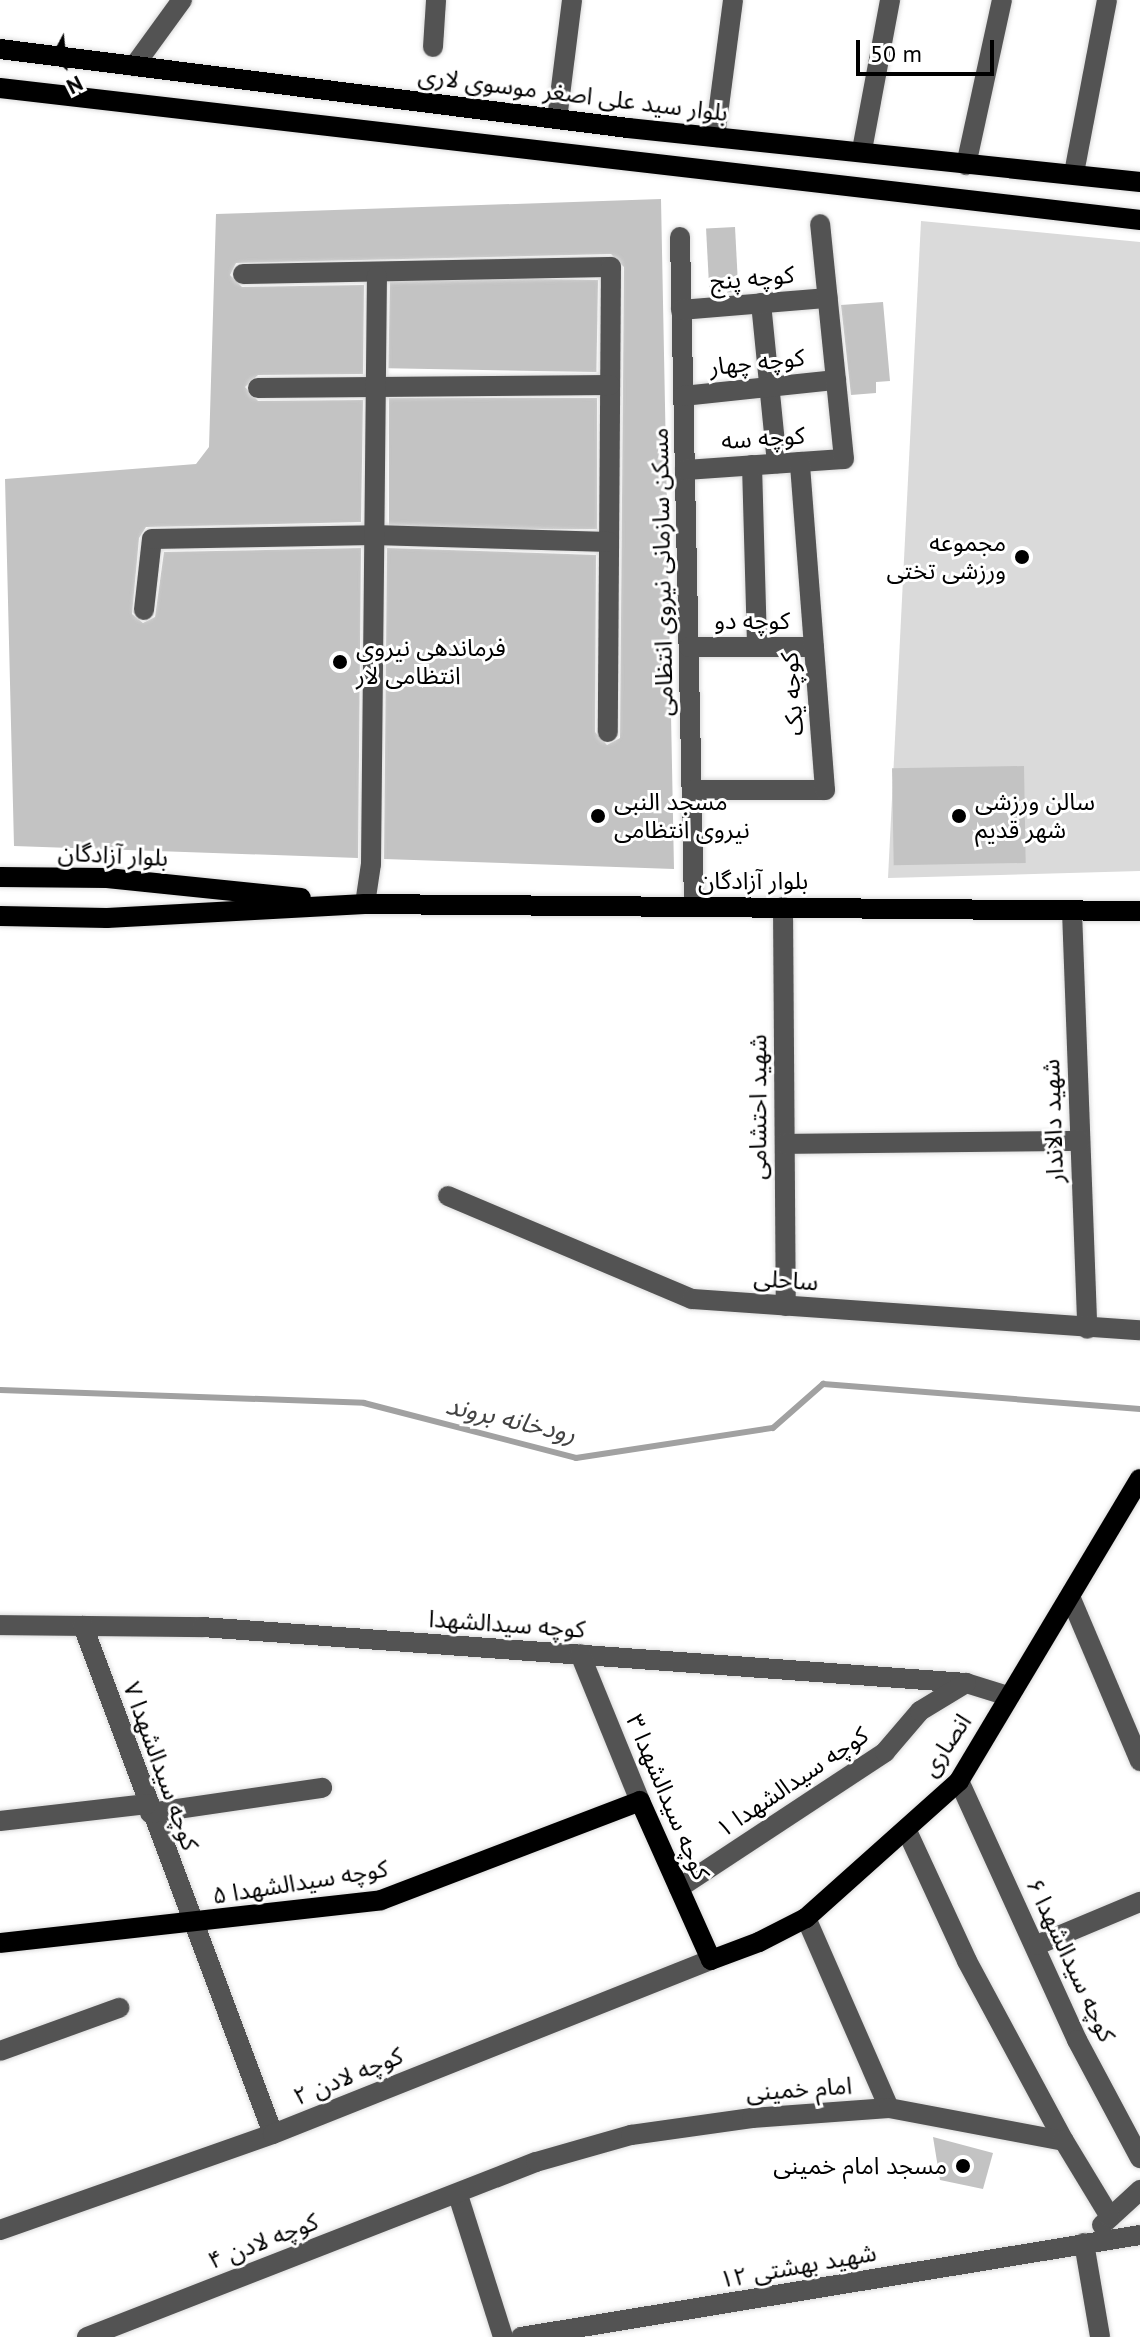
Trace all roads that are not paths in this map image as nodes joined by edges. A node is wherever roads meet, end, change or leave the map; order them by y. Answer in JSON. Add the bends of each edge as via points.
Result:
{"nodes":[{"id":1,"x":182,"y":0,"type":"edge"},
{"id":2,"x":436,"y":0,"type":"edge"},
{"id":3,"x":572,"y":0,"type":"edge"},
{"id":4,"x":733,"y":0,"type":"edge"},
{"id":5,"x":890,"y":0,"type":"edge"},
{"id":6,"x":1002,"y":0,"type":"edge"},
{"id":7,"x":1107,"y":0,"type":"edge"},
{"id":8,"x":433,"y":47,"type":"dead end"},
{"id":9,"x":0,"y":49,"type":"edge"},
{"id":10,"x":134,"y":66,"type":"junction"},
{"id":11,"x":0,"y":88,"type":"edge"},
{"id":12,"x":557,"y":119,"type":"junction"},
{"id":13,"x":715,"y":137,"type":"junction"},
{"id":14,"x":862,"y":150,"type":"junction"},
{"id":15,"x":966,"y":165,"type":"junction"},
{"id":16,"x":1074,"y":173,"type":"junction"},
{"id":17,"x":1140,"y":182,"type":"edge"},
{"id":18,"x":1140,"y":220,"type":"edge"},
{"id":19,"x":820,"y":224,"type":"dead end"},
{"id":20,"x":680,"y":237,"type":"dead end"},
{"id":21,"x":243,"y":274,"type":"dead end"},
{"id":22,"x":377,"y":276,"type":"junction"},
{"id":23,"x":828,"y":298,"type":"junction"},
{"id":24,"x":761,"y":303,"type":"junction"},
{"id":25,"x":681,"y":310,"type":"junction"},
{"id":26,"x":836,"y":380,"type":"junction"},
{"id":27,"x":610,"y":385,"type":"junction"},
{"id":28,"x":376,"y":387,"type":"junction"},
{"id":29,"x":770,"y":387,"type":"junction"},
{"id":30,"x":258,"y":388,"type":"dead end"},
{"id":31,"x":683,"y":396,"type":"junction"},
{"id":32,"x":800,"y":462,"type":"junction"},
{"id":33,"x":777,"y":463,"type":"junction"},
{"id":34,"x":752,"y":465,"type":"junction"},
{"id":35,"x":685,"y":470,"type":"junction"},
{"id":36,"x":374,"y":535,"type":"junction"},
{"id":37,"x":609,"y":542,"type":"junction"},
{"id":38,"x":144,"y":610,"type":"dead end"},
{"id":39,"x":689,"y":647,"type":"junction"},
{"id":40,"x":757,"y":647,"type":"junction"},
{"id":41,"x":814,"y":647,"type":"junction"},
{"id":42,"x":608,"y":732,"type":"dead end"},
{"id":43,"x":693,"y":790,"type":"junction"},
{"id":44,"x":0,"y":877,"type":"edge"},
{"id":45,"x":365,"y":904,"type":"junction"},
{"id":46,"x":694,"y":906,"type":"junction"},
{"id":47,"x":783,"y":907,"type":"junction"},
{"id":48,"x":1072,"y":911,"type":"junction"},
{"id":49,"x":1140,"y":911,"type":"edge"},
{"id":50,"x":0,"y":916,"type":"edge"},
{"id":51,"x":1080,"y":1141,"type":"junction"},
{"id":52,"x":785,"y":1144,"type":"junction"},
{"id":53,"x":448,"y":1196,"type":"dead end"},
{"id":54,"x":786,"y":1306,"type":"junction"},
{"id":55,"x":1087,"y":1329,"type":"junction"},
{"id":56,"x":1140,"y":1330,"type":"edge"},
{"id":57,"x":1138,"y":1484,"type":"edge"},
{"id":58,"x":1072,"y":1601,"type":"junction"},
{"id":59,"x":0,"y":1625,"type":"edge"},
{"id":60,"x":83,"y":1626,"type":"junction"},
{"id":61,"x":580,"y":1654,"type":"junction"},
{"id":62,"x":966,"y":1683,"type":"junction"},
{"id":63,"x":1008,"y":1696,"type":"junction"},
{"id":64,"x":1140,"y":1761,"type":"edge"},
{"id":65,"x":959,"y":1781,"type":"junction"},
{"id":66,"x":322,"y":1788,"type":"dead end"},
{"id":67,"x":640,"y":1801,"type":"junction"},
{"id":68,"x":148,"y":1808,"type":"junction"},
{"id":69,"x":0,"y":1821,"type":"edge"},
{"id":70,"x":907,"y":1831,"type":"junction"},
{"id":71,"x":679,"y":1888,"type":"junction"},
{"id":72,"x":1140,"y":1902,"type":"edge"},
{"id":73,"x":806,"y":1918,"type":"junction"},
{"id":74,"x":191,"y":1924,"type":"junction"},
{"id":75,"x":0,"y":1943,"type":"edge"},
{"id":76,"x":1037,"y":1945,"type":"junction"},
{"id":77,"x":711,"y":1960,"type":"junction"},
{"id":78,"x":119,"y":2008,"type":"dead end"},
{"id":79,"x":0,"y":2051,"type":"edge"},
{"id":80,"x":889,"y":2108,"type":"junction"},
{"id":81,"x":273,"y":2134,"type":"junction"},
{"id":82,"x":1064,"y":2141,"type":"junction"},
{"id":83,"x":1140,"y":2158,"type":"edge"},
{"id":84,"x":1140,"y":2190,"type":"edge"},
{"id":85,"x":458,"y":2195,"type":"junction"},
{"id":86,"x":1110,"y":2217,"type":"junction"},
{"id":87,"x":0,"y":2230,"type":"edge"},
{"id":88,"x":1140,"y":2235,"type":"edge"},
{"id":89,"x":1084,"y":2243,"type":"junction"},
{"id":90,"x":530,"y":2336,"type":"edge"},
{"id":91,"x":87,"y":2337,"type":"edge"},
{"id":92,"x":503,"y":2337,"type":"edge"},
{"id":93,"x":1100,"y":2337,"type":"edge"}],
"edges":[{"from":1,"to":10,"type":"street"},
{"from":2,"to":8,"type":"street"},
{"from":3,"to":12,"type":"street"},
{"from":4,"to":13,"type":"street"},
{"from":5,"to":14,"type":"street"},
{"from":6,"to":15,"type":"street"},
{"from":7,"to":16,"type":"street"},
{"from":9,"to":10,"type":"main road","name":"بلوار سید علی اصغر موسوی لاری"},
{"from":10,"to":12,"type":"main road","name":"بلوار سید علی اصغر موسوی لاری"},
{"from":11,"to":18,"type":"main road"},
{"from":12,"to":13,"type":"main road","name":"بلوار سید علی اصغر موسوی لاری"},
{"from":13,"to":14,"type":"main road","name":"بلوار سید علی اصغر موسوی لاری"},
{"from":14,"to":15,"type":"main road","name":"بلوار سید علی اصغر موسوی لاری"},
{"from":15,"to":16,"type":"main road","name":"بلوار سید علی اصغر موسوی لاری"},
{"from":16,"to":17,"type":"main road","name":"بلوار سید علی اصغر موسوی لاری"},
{"from":19,"to":23,"type":"street"},
{"from":20,"to":25,"type":"street","name":"مسکن سازمانی نیروی انتظامی"},
{"from":21,"to":22,"type":"street"},
{"from":22,"to":27,"type":"street","via":[[611,267]]},
{"from":22,"to":28,"type":"street"},
{"from":23,"to":24,"type":"street","name":"کوچه پنج"},
{"from":23,"to":26,"type":"street"},
{"from":24,"to":25,"type":"street","name":"کوچه پنج"},
{"from":24,"to":29,"type":"street"},
{"from":25,"to":31,"type":"street","name":"مسکن سازمانی نیروی انتظامی"},
{"from":26,"to":29,"type":"street","name":"کوچه چهار"},
{"from":26,"to":32,"type":"street","name":"کوچه سه","via":[[844,459]]},
{"from":27,"to":28,"type":"street"},
{"from":27,"to":37,"type":"street"},
{"from":28,"to":30,"type":"street"},
{"from":28,"to":36,"type":"street"},
{"from":29,"to":31,"type":"street","name":"کوچه چهار"},
{"from":29,"to":33,"type":"street"},
{"from":31,"to":35,"type":"street","name":"مسکن سازمانی نیروی انتظامی"},
{"from":32,"to":33,"type":"street","name":"کوچه سه"},
{"from":32,"to":41,"type":"street","name":"کوچه یک"},
{"from":33,"to":34,"type":"street","name":"کوچه سه"},
{"from":34,"to":35,"type":"street","name":"کوچه سه"},
{"from":34,"to":40,"type":"street"},
{"from":35,"to":39,"type":"street","name":"مسکن سازمانی نیروی انتظامی"},
{"from":36,"to":37,"type":"street"},
{"from":36,"to":38,"type":"street","via":[[152,539]]},
{"from":36,"to":45,"type":"street","via":[[371,864]]},
{"from":37,"to":42,"type":"street"},
{"from":39,"to":40,"type":"street","name":"کوچه دو"},
{"from":39,"to":43,"type":"street","name":"مسکن سازمانی نیروی انتظامی"},
{"from":40,"to":41,"type":"street","name":"کوچه دو"},
{"from":41,"to":43,"type":"street","name":"کوچه یک","via":[[825,790]]},
{"from":43,"to":46,"type":"street","name":"مسکن سازمانی نیروی انتظامی"},
{"from":44,"to":45,"type":"main road","name":"بلوار آزادگان","via":[[107,878]]},
{"from":45,"to":46,"type":"main road","name":"بلوار آزادگان"},
{"from":45,"to":50,"type":"main road","name":"بلوار آزادگان","via":[[107,918]]},
{"from":46,"to":47,"type":"main road","name":"بلوار آزادگان"},
{"from":47,"to":48,"type":"main road","name":"بلوار آزادگان"},
{"from":47,"to":52,"type":"street","name":"شهید احتشامی"},
{"from":48,"to":49,"type":"main road","name":"بلوار آزادگان"},
{"from":48,"to":51,"type":"street","name":"شهید دالاندار"},
{"from":51,"to":52,"type":"street"},
{"from":51,"to":55,"type":"street","name":"شهید دالاندار"},
{"from":52,"to":54,"type":"street","name":"شهید احتشامی"},
{"from":53,"to":54,"type":"street","name":"ساحلی","via":[[692,1299]]},
{"from":54,"to":55,"type":"street","name":"ساحلی"},
{"from":55,"to":56,"type":"street","name":"ساحلی"},
{"from":57,"to":58,"type":"main road","name":"انصاری"},
{"from":58,"to":63,"type":"main road","name":"انصاری"},
{"from":58,"to":64,"type":"street"},
{"from":59,"to":60,"type":"street","name":"کوچه سیدالشهدا"},
{"from":60,"to":61,"type":"street","name":"کوچه سیدالشهدا","via":[[202,1627]]},
{"from":60,"to":68,"type":"street","name":"کوچه سیدالشهدا ۷"},
{"from":61,"to":62,"type":"street","name":"کوچه سیدالشهدا"},
{"from":61,"to":67,"type":"street","name":"کوچه سیدالشهدا ۳"},
{"from":62,"to":63,"type":"street","name":"کوچه سیدالشهدا"},
{"from":62,"to":71,"type":"street","name":"کوچه سیدالشهدا ۱","via":[[920,1711],[885,1752]]},
{"from":63,"to":65,"type":"main road","name":"انصاری"},
{"from":65,"to":70,"type":"main road","name":"انصاری"},
{"from":65,"to":76,"type":"street","name":"کوچه سیدالشهدا ۶"},
{"from":66,"to":68,"type":"street"},
{"from":67,"to":71,"type":"main road","name":"کوچه سیدالشهدا ۳"},
{"from":67,"to":74,"type":"main road","name":"کوچه سیدالشهدا ۵","via":[[381,1900]]},
{"from":68,"to":69,"type":"street"},
{"from":68,"to":74,"type":"street","name":"کوچه سیدالشهدا ۷"},
{"from":70,"to":73,"type":"main road","name":"انصاری"},
{"from":70,"to":82,"type":"street","via":[[967,1961]]},
{"from":71,"to":77,"type":"main road","name":"کوچه سیدالشهدا ۳"},
{"from":72,"to":76,"type":"street"},
{"from":73,"to":77,"type":"main road","name":"انصاری"},
{"from":73,"to":80,"type":"street"},
{"from":74,"to":75,"type":"main road","name":"کوچه سیدالشهدا ۵"},
{"from":74,"to":81,"type":"street","name":"کوچه سیدالشهدا ۷"},
{"from":76,"to":83,"type":"street","name":"کوچه سیدالشهدا ۶","via":[[1077,2040]]},
{"from":77,"to":81,"type":"street","name":"کوچه لادن ۲"},
{"from":78,"to":79,"type":"street"},
{"from":80,"to":82,"type":"street","name":"امام خمینی"},
{"from":80,"to":85,"type":"street","name":"امام خمینی","via":[[631,2135],[536,2162]]},
{"from":81,"to":87,"type":"street","name":"کوچه لادن ۲"},
{"from":82,"to":86,"type":"street"},
{"from":84,"to":86,"type":"street"},
{"from":85,"to":91,"type":"street","name":"کوچه لادن ۴"},
{"from":85,"to":92,"type":"street"},
{"from":86,"to":89,"type":"street"},
{"from":88,"to":89,"type":"street","name":"شهید بهشتی ۱۲"},
{"from":89,"to":90,"type":"street","name":"شهید بهشتی ۱۲"},
{"from":89,"to":93,"type":"street"}]}
